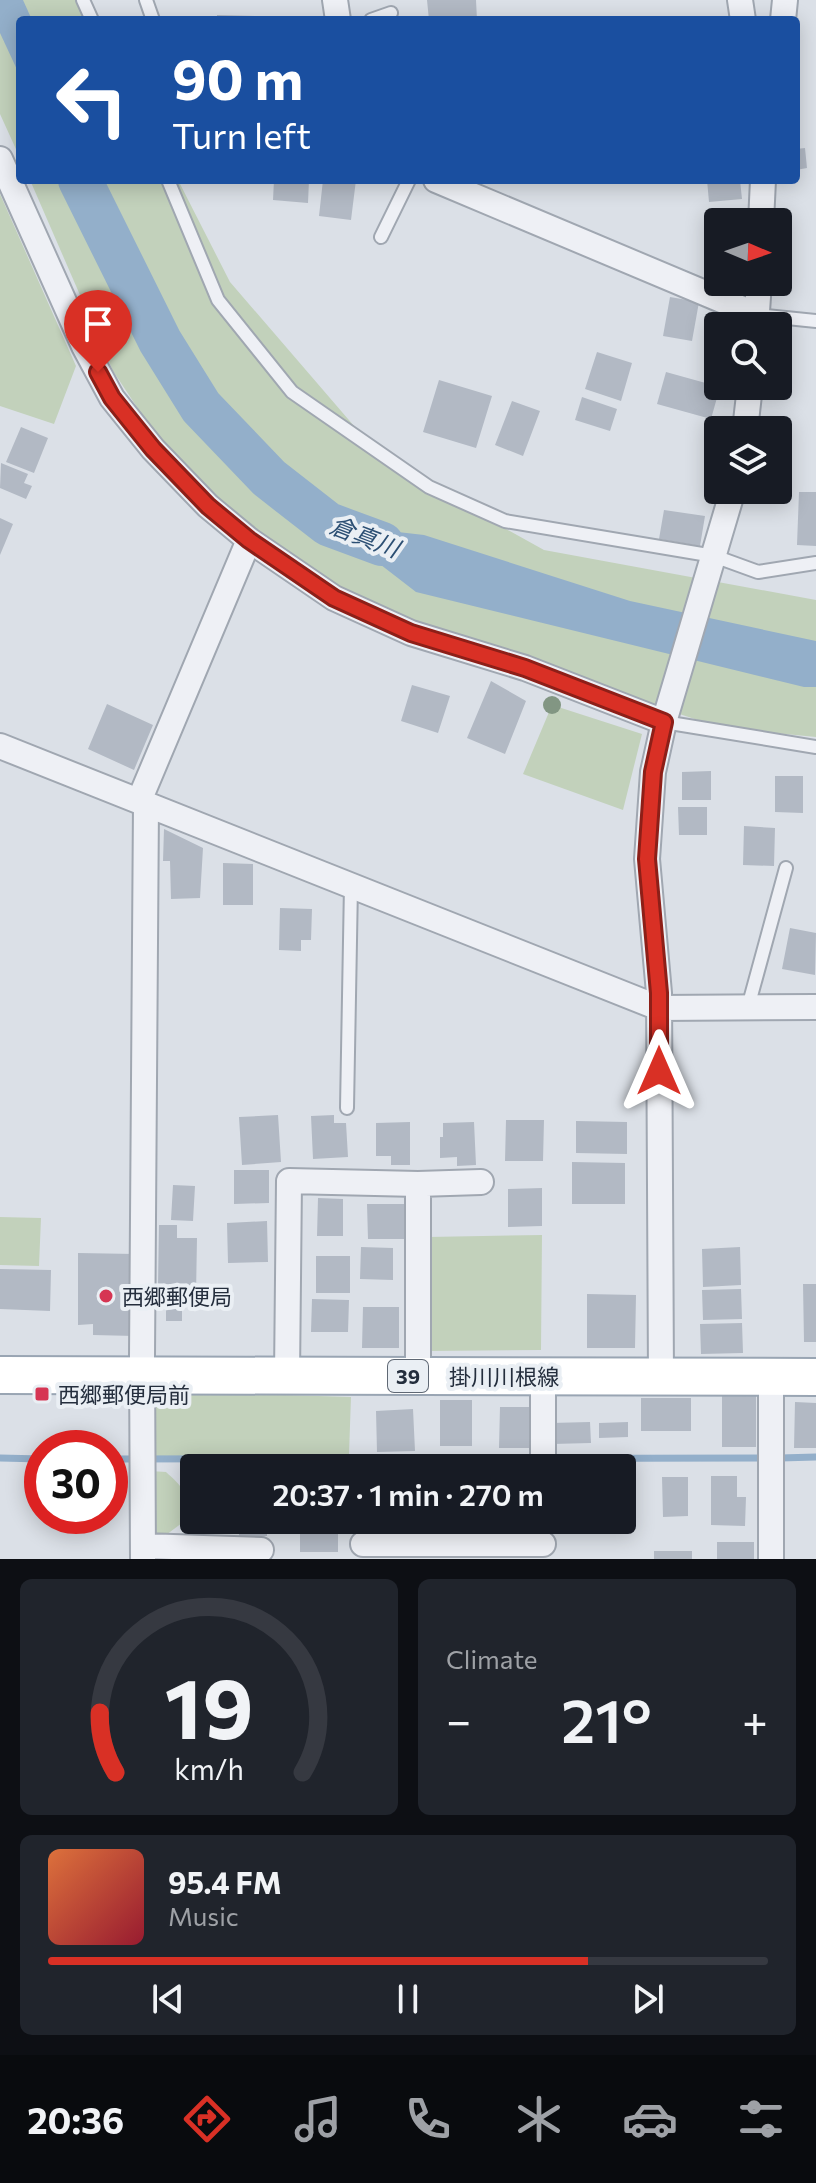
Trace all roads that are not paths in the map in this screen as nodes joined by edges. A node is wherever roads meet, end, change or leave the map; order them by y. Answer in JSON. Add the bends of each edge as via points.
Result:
{"nodes":[{"id":1,"x":391,"y":13,"type":"dead end"},
{"id":2,"x":382,"y":16,"type":"edge"},
{"id":3,"x":0,"y":159,"type":"edge"},
{"id":4,"x":170,"y":184,"type":"edge"},
{"id":5,"x":407,"y":184,"type":"edge"},
{"id":6,"x":445,"y":184,"type":"edge"},
{"id":7,"x":763,"y":184,"type":"edge"},
{"id":8,"x":762,"y":208,"type":"edge"},
{"id":9,"x":381,"y":237,"type":"dead end"},
{"id":10,"x":739,"y":312,"type":"edge"},
{"id":11,"x":792,"y":321,"type":"edge"},
{"id":12,"x":816,"y":321,"type":"edge"},
{"id":13,"x":729,"y":504,"type":"edge"},
{"id":14,"x":249,"y":540,"type":"junction"},
{"id":15,"x":816,"y":563,"type":"edge"},
{"id":16,"x":711,"y":565,"type":"junction"},
{"id":17,"x":666,"y":714,"type":"junction"},
{"id":18,"x":0,"y":746,"type":"edge"},
{"id":19,"x":816,"y":747,"type":"edge"},
{"id":20,"x":142,"y":802,"type":"junction"},
{"id":21,"x":786,"y":868,"type":"dead end"},
{"id":22,"x":351,"y":885,"type":"junction"},
{"id":23,"x":748,"y":1007,"type":"junction"},
{"id":24,"x":816,"y":1007,"type":"edge"},
{"id":25,"x":659,"y":1008,"type":"junction"},
{"id":26,"x":347,"y":1108,"type":"dead end"},
{"id":27,"x":481,"y":1182,"type":"dead end"},
{"id":28,"x":418,"y":1184,"type":"junction"},
{"id":29,"x":0,"y":1375,"type":"edge"},
{"id":30,"x":142,"y":1376,"type":"junction"},
{"id":31,"x":287,"y":1376,"type":"junction"},
{"id":32,"x":418,"y":1376,"type":"junction"},
{"id":33,"x":543,"y":1376,"type":"junction"},
{"id":34,"x":661,"y":1377,"type":"junction"},
{"id":35,"x":771,"y":1377,"type":"junction"},
{"id":36,"x":816,"y":1377,"type":"edge"},
{"id":37,"x":543,"y":1454,"type":"edge"},
{"id":38,"x":543,"y":1541,"type":"edge"},
{"id":39,"x":363,"y":1544,"type":"dead end"},
{"id":40,"x":261,"y":1550,"type":"dead end"},
{"id":41,"x":143,"y":1552,"type":"edge"},
{"id":42,"x":771,"y":1559,"type":"edge"}],
"edges":[{"from":1,"to":2,"type":"lane"},
{"from":3,"to":14,"type":"street","via":[[112,398],[153,449]]},
{"from":4,"to":16,"type":"lane","via":[[218,300],[292,392],[429,487],[505,521]]},
{"from":5,"to":9,"type":"lane"},
{"from":6,"to":10,"type":"street"},
{"from":7,"to":8,"type":"street"},
{"from":11,"to":12,"type":"lane"},
{"from":13,"to":16,"type":"street"},
{"from":14,"to":17,"type":"street","via":[[334,598],[411,633]]},
{"from":14,"to":20,"type":"street"},
{"from":15,"to":16,"type":"lane","via":[[758,572]]},
{"from":16,"to":17,"type":"street"},
{"from":17,"to":19,"type":"lane"},
{"from":17,"to":25,"type":"street","via":[[653,772],[647,859]]},
{"from":18,"to":20,"type":"street"},
{"from":20,"to":22,"type":"street"},
{"from":20,"to":30,"type":"street"},
{"from":21,"to":23,"type":"lane"},
{"from":22,"to":25,"type":"street"},
{"from":22,"to":26,"type":"lane"},
{"from":23,"to":24,"type":"street"},
{"from":23,"to":25,"type":"street"},
{"from":25,"to":34,"type":"street"},
{"from":27,"to":28,"type":"street"},
{"from":28,"to":31,"type":"street","via":[[289,1181]]},
{"from":28,"to":32,"type":"street"},
{"from":29,"to":30,"type":"main road","name":"掛川川根線","number":"39"},
{"from":30,"to":31,"type":"main road","name":"掛川川根線","number":"39"},
{"from":30,"to":41,"type":"street"},
{"from":31,"to":32,"type":"main road","name":"掛川川根線","number":"39"},
{"from":32,"to":33,"type":"main road","name":"掛川川根線","number":"39"},
{"from":33,"to":34,"type":"main road","name":"掛川川根線","number":"39"},
{"from":33,"to":37,"type":"street"},
{"from":34,"to":35,"type":"main road","name":"掛川川根線","number":"39"},
{"from":35,"to":36,"type":"main road","name":"掛川川根線","number":"39"},
{"from":35,"to":42,"type":"street"},
{"from":38,"to":39,"type":"street"},
{"from":40,"to":41,"type":"street"}]}
